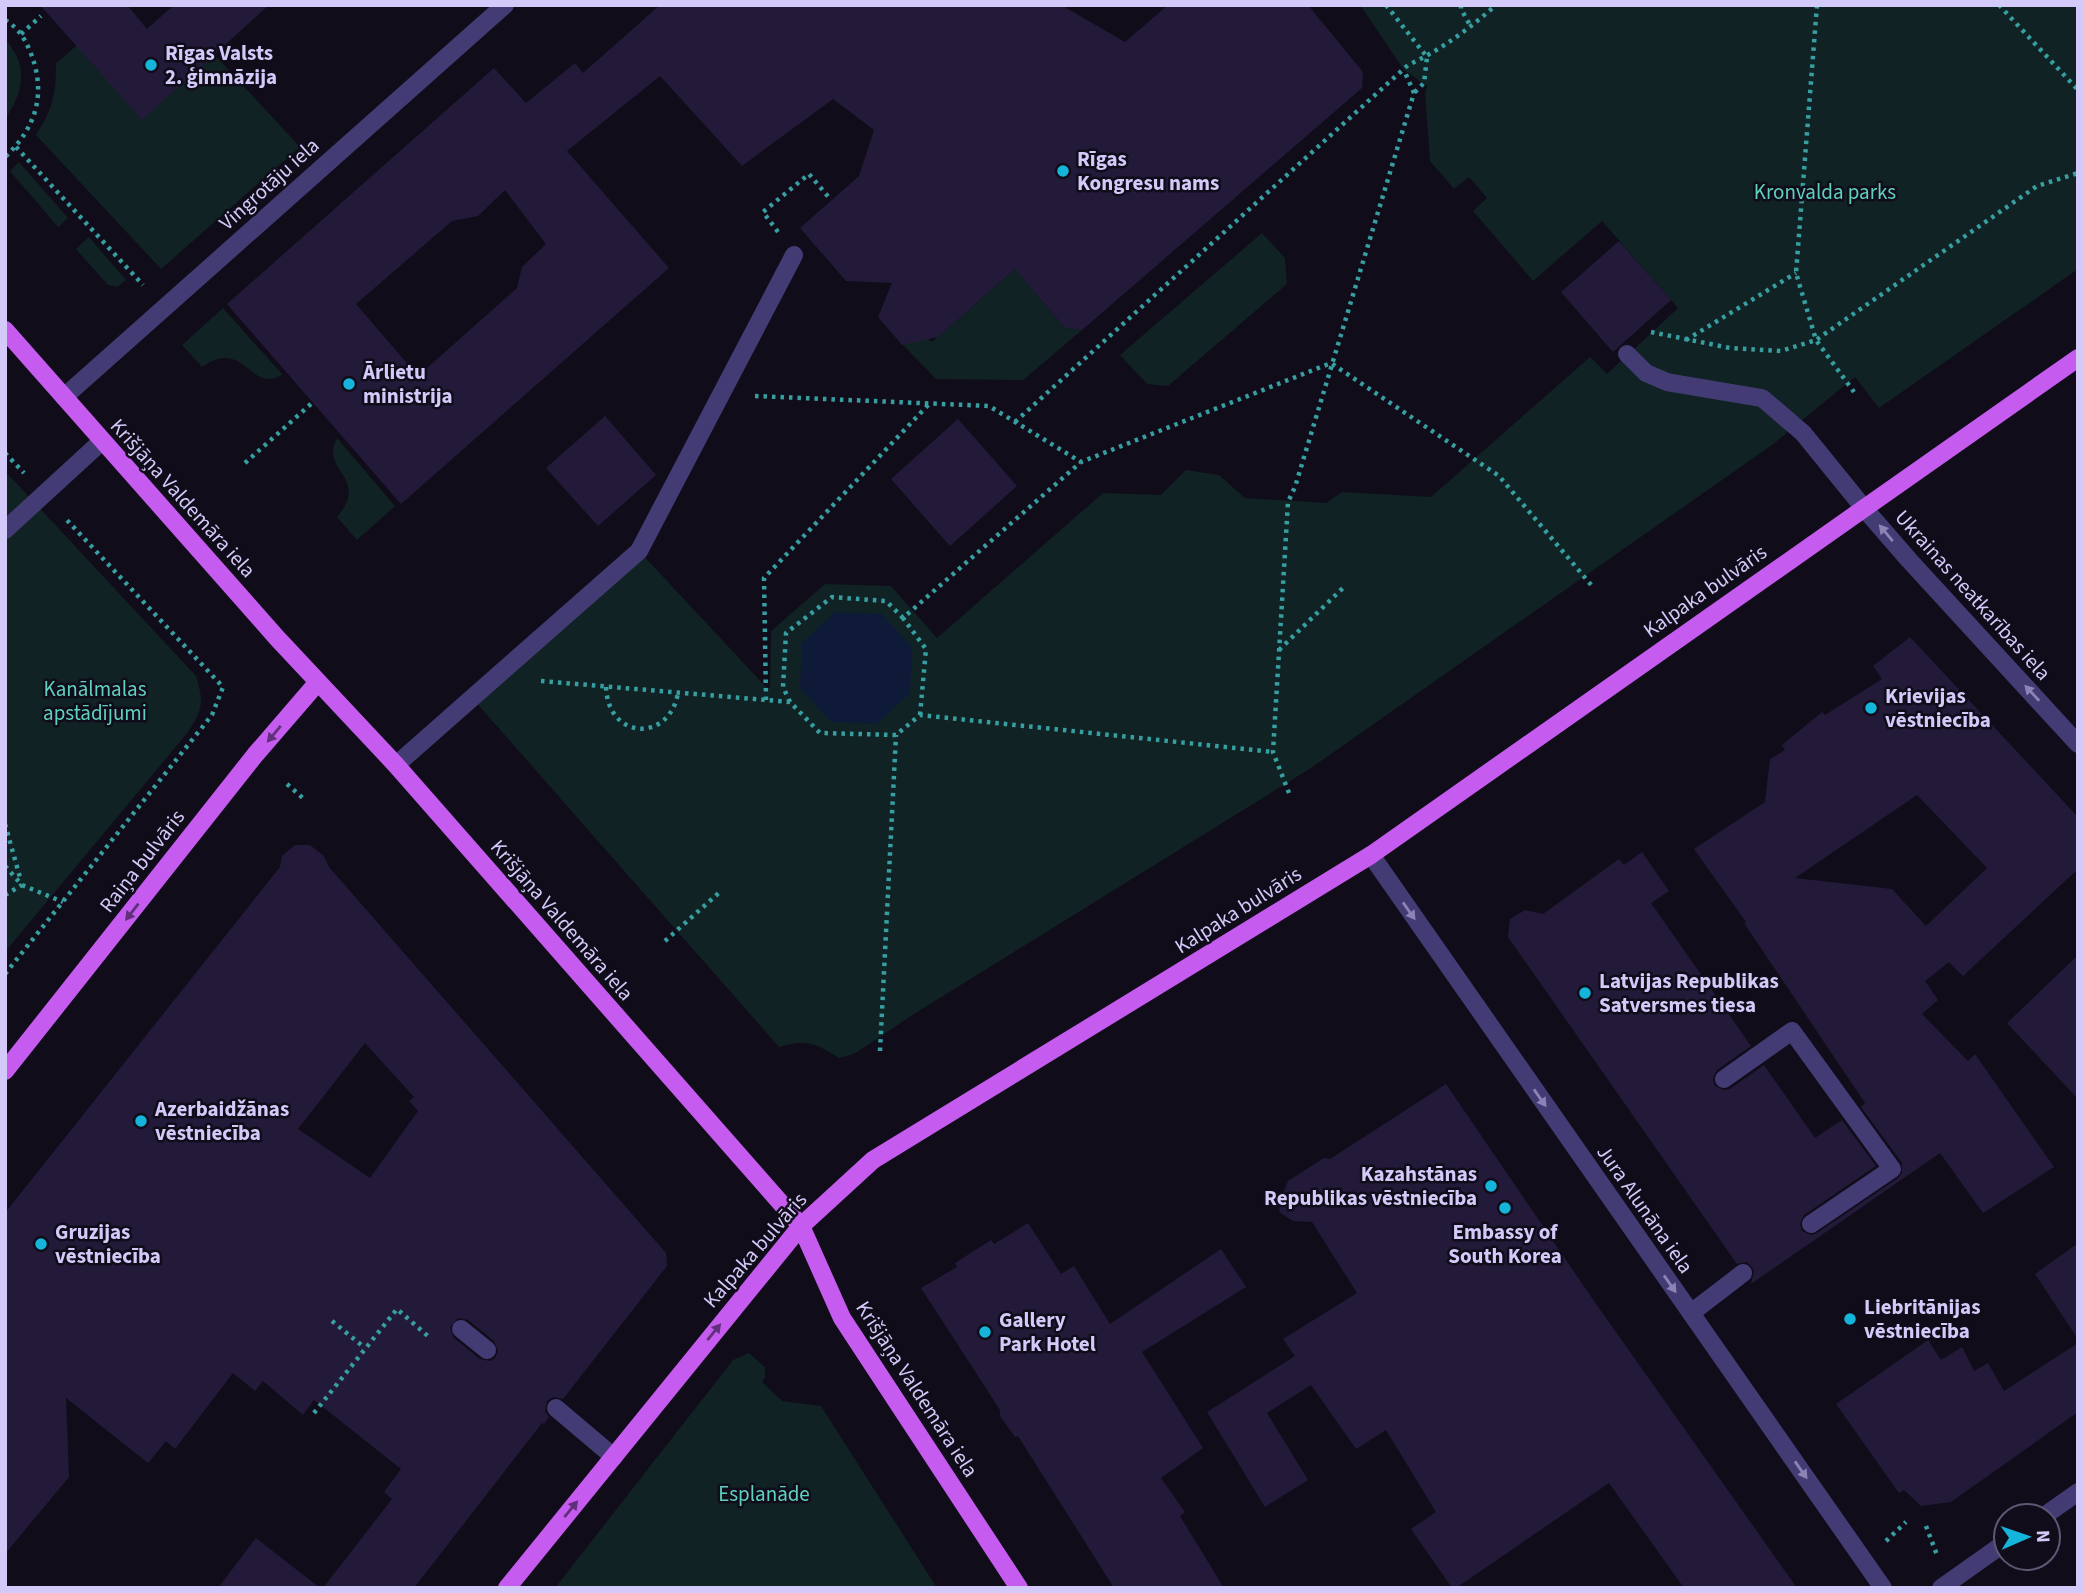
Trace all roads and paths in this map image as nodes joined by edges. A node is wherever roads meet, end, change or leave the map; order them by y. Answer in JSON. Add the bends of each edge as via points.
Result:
{"nodes":[{"id":1,"x":505,"y":5,"type":"edge"},
{"id":2,"x":1385,"y":5,"type":"edge"},
{"id":3,"x":1461,"y":5,"type":"edge"},
{"id":4,"x":1496,"y":5,"type":"edge"},
{"id":5,"x":1817,"y":5,"type":"edge"},
{"id":6,"x":1999,"y":5,"type":"edge"},
{"id":7,"x":41,"y":16,"type":"dead end"},
{"id":8,"x":5,"y":20,"type":"edge"},
{"id":9,"x":1471,"y":27,"type":"junction"},
{"id":10,"x":21,"y":34,"type":"junction"},
{"id":11,"x":1427,"y":57,"type":"junction"},
{"id":12,"x":1404,"y":70,"type":"junction"},
{"id":13,"x":2078,"y":90,"type":"edge"},
{"id":14,"x":1414,"y":93,"type":"junction"},
{"id":15,"x":16,"y":147,"type":"junction"},
{"id":16,"x":5,"y":157,"type":"edge"},
{"id":17,"x":2078,"y":173,"type":"edge"},
{"id":18,"x":831,"y":200,"type":"dead end"},
{"id":19,"x":794,"y":256,"type":"joint"},
{"id":20,"x":1796,"y":273,"type":"junction"},
{"id":21,"x":163,"y":308,"type":"junction"},
{"id":22,"x":5,"y":330,"type":"edge"},
{"id":23,"x":1650,"y":332,"type":"dead end"},
{"id":24,"x":1816,"y":340,"type":"junction"},
{"id":25,"x":1685,"y":341,"type":"junction"},
{"id":26,"x":1627,"y":354,"type":"dead end"},
{"id":27,"x":2078,"y":358,"type":"edge"},
{"id":28,"x":1331,"y":363,"type":"junction"},
{"id":29,"x":1854,"y":392,"type":"dead end"},
{"id":30,"x":721,"y":394,"type":"junction"},
{"id":31,"x":64,"y":397,"type":"junction"},
{"id":32,"x":312,"y":403,"type":"dead end"},
{"id":33,"x":930,"y":403,"type":"junction"},
{"id":34,"x":1015,"y":422,"type":"junction"},
{"id":35,"x":102,"y":441,"type":"junction"},
{"id":36,"x":5,"y":453,"type":"edge"},
{"id":37,"x":1081,"y":462,"type":"junction"},
{"id":38,"x":245,"y":463,"type":"dead end"},
{"id":39,"x":43,"y":494,"type":"junction"},
{"id":40,"x":1863,"y":507,"type":"junction"},
{"id":41,"x":5,"y":530,"type":"edge"},
{"id":42,"x":1346,"y":584,"type":"dead end"},
{"id":43,"x":1592,"y":586,"type":"dead end"},
{"id":44,"x":903,"y":618,"type":"junction"},
{"id":45,"x":1279,"y":650,"type":"junction"},
{"id":46,"x":498,"y":677,"type":"junction"},
{"id":47,"x":318,"y":682,"type":"junction"},
{"id":48,"x":606,"y":687,"type":"junction"},
{"id":49,"x":678,"y":693,"type":"junction"},
{"id":50,"x":766,"y":700,"type":"junction"},
{"id":51,"x":790,"y":702,"type":"junction"},
{"id":52,"x":920,"y":715,"type":"junction"},
{"id":53,"x":896,"y":735,"type":"junction"},
{"id":54,"x":2078,"y":744,"type":"edge"},
{"id":55,"x":1273,"y":752,"type":"junction"},
{"id":56,"x":396,"y":765,"type":"junction"},
{"id":57,"x":288,"y":785,"type":"dead end"},
{"id":58,"x":1289,"y":793,"type":"dead end"},
{"id":59,"x":304,"y":800,"type":"dead end"},
{"id":60,"x":5,"y":824,"type":"edge"},
{"id":61,"x":1371,"y":855,"type":"junction"},
{"id":62,"x":5,"y":866,"type":"edge"},
{"id":63,"x":22,"y":885,"type":"junction"},
{"id":64,"x":721,"y":891,"type":"dead end"},
{"id":65,"x":5,"y":895,"type":"edge"},
{"id":66,"x":63,"y":902,"type":"junction"},
{"id":67,"x":665,"y":941,"type":"dead end"},
{"id":68,"x":5,"y":975,"type":"edge"},
{"id":69,"x":880,"y":1051,"type":"dead end"},
{"id":70,"x":5,"y":1071,"type":"edge"},
{"id":71,"x":1724,"y":1079,"type":"dead end"},
{"id":72,"x":1811,"y":1224,"type":"dead end"},
{"id":73,"x":802,"y":1226,"type":"junction"},
{"id":74,"x":1743,"y":1273,"type":"dead end"},
{"id":75,"x":1691,"y":1313,"type":"junction"},
{"id":76,"x":332,"y":1321,"type":"dead end"},
{"id":77,"x":461,"y":1329,"type":"dead end"},
{"id":78,"x":436,"y":1342,"type":"dead end"},
{"id":79,"x":366,"y":1348,"type":"junction"},
{"id":80,"x":487,"y":1350,"type":"dead end"},
{"id":81,"x":556,"y":1409,"type":"dead end"},
{"id":82,"x":314,"y":1413,"type":"dead end"},
{"id":83,"x":614,"y":1457,"type":"junction"},
{"id":84,"x":2078,"y":1492,"type":"edge"},
{"id":85,"x":2062,"y":1503,"type":"edge"},
{"id":86,"x":1992,"y":1552,"type":"edge"},
{"id":87,"x":508,"y":1588,"type":"edge"},
{"id":88,"x":1018,"y":1588,"type":"edge"},
{"id":89,"x":1883,"y":1588,"type":"edge"},
{"id":90,"x":1941,"y":1588,"type":"edge"}],
"edges":[{"from":1,"to":21,"type":"street","name":"Vingrotāju iela"},
{"from":2,"to":11,"type":"path"},
{"from":3,"to":9,"type":"path"},
{"from":4,"to":9,"type":"path"},
{"from":5,"to":20,"type":"path"},
{"from":6,"to":13,"type":"path"},
{"from":7,"to":10,"type":"path"},
{"from":8,"to":10,"type":"path"},
{"from":9,"to":11,"type":"path"},
{"from":10,"to":15,"type":"path","via":[[37,66],[40,92]]},
{"from":11,"to":12,"type":"path"},
{"from":11,"to":14,"type":"path","via":[[1424,83]]},
{"from":12,"to":14,"type":"path"},
{"from":12,"to":34,"type":"path"},
{"from":14,"to":28,"type":"path"},
{"from":15,"to":16,"type":"path"},
{"from":15,"to":21,"type":"path"},
{"from":17,"to":24,"type":"path","via":[[2037,186]]},
{"from":18,"to":19,"type":"path","via":[[809,174],[763,212]]},
{"from":19,"to":30,"type":"street"},
{"from":20,"to":24,"type":"path"},
{"from":20,"to":25,"type":"path"},
{"from":21,"to":31,"type":"street","name":"Vingrotāju iela"},
{"from":22,"to":31,"type":"main road","name":"Krišjāņa Valdemāra iela"},
{"from":23,"to":25,"type":"path"},
{"from":24,"to":25,"type":"path","via":[[1781,351]]},
{"from":24,"to":29,"type":"path"},
{"from":26,"to":40,"type":"street","name":"Ukrainas neatkarības iela","via":[[1646,373],[1667,382],[1762,398],[1802,433]]},
{"from":27,"to":40,"type":"main road","name":"Kalpaka bulvāris"},
{"from":28,"to":37,"type":"path"},
{"from":28,"to":43,"type":"path","via":[[1499,476]]},
{"from":28,"to":45,"type":"path","via":[[1288,502]]},
{"from":30,"to":33,"type":"path"},
{"from":30,"to":46,"type":"street","via":[[639,551]]},
{"from":31,"to":35,"type":"main road","name":"Krišjāņa Valdemāra iela"},
{"from":32,"to":38,"type":"path"},
{"from":33,"to":34,"type":"path","via":[[989,406]]},
{"from":33,"to":50,"type":"path","via":[[764,578]]},
{"from":34,"to":37,"type":"path"},
{"from":35,"to":39,"type":"street"},
{"from":35,"to":47,"type":"main road","name":"Krišjāņa Valdemāra iela"},
{"from":36,"to":39,"type":"path"},
{"from":37,"to":44,"type":"path"},
{"from":39,"to":41,"type":"street"},
{"from":39,"to":66,"type":"path","via":[[223,687],[212,715]]},
{"from":54,"to":40,"type":"street","name":"Ukrainas neatkarības iela","one_way":true},
{"from":40,"to":61,"type":"main road","name":"Kalpaka bulvāris"},
{"from":42,"to":45,"type":"path"},
{"from":44,"to":51,"type":"path","via":[[886,601],[832,597],[786,633],[783,687]]},
{"from":44,"to":52,"type":"path","via":[[926,649]]},
{"from":45,"to":55,"type":"path"},
{"from":46,"to":48,"type":"path"},
{"from":46,"to":56,"type":"street"},
{"from":47,"to":56,"type":"main road","name":"Krišjāņa Valdemāra iela"},
{"from":47,"to":70,"type":"main road","name":"Raiņa bulvāris","one_way":true},
{"from":48,"to":49,"type":"path"},
{"from":48,"to":49,"type":"path","via":[[609,708],[623,724],[644,728],[671,713]]},
{"from":49,"to":50,"type":"path"},
{"from":50,"to":51,"type":"path"},
{"from":51,"to":53,"type":"path","via":[[820,733]]},
{"from":52,"to":53,"type":"path"},
{"from":52,"to":55,"type":"path"},
{"from":53,"to":69,"type":"path"},
{"from":55,"to":58,"type":"path"},
{"from":56,"to":73,"type":"main road","name":"Krišjāņa Valdemāra iela"},
{"from":57,"to":59,"type":"path"},
{"from":60,"to":63,"type":"path"},
{"from":61,"to":73,"type":"main road","name":"Kalpaka bulvāris","via":[[873,1160]]},
{"from":61,"to":75,"type":"street","name":"Jura Alunāna iela","one_way":true},
{"from":62,"to":63,"type":"path"},
{"from":63,"to":65,"type":"path"},
{"from":63,"to":66,"type":"path"},
{"from":64,"to":67,"type":"path"},
{"from":66,"to":68,"type":"path"},
{"from":71,"to":72,"type":"street","via":[[1793,1031],[1892,1168]]},
{"from":83,"to":73,"type":"main road","name":"Kalpaka bulvāris","one_way":true},
{"from":73,"to":88,"type":"main road","name":"Krišjāņa Valdemāra iela","via":[[842,1318]]},
{"from":74,"to":75,"type":"street"},
{"from":75,"to":89,"type":"street","name":"Jura Alunāna iela","one_way":true},
{"from":76,"to":79,"type":"path"},
{"from":77,"to":80,"type":"street"},
{"from":78,"to":79,"type":"path","via":[[397,1309]]},
{"from":79,"to":82,"type":"path"},
{"from":81,"to":83,"type":"street"},
{"from":87,"to":83,"type":"main road","name":"Kalpaka bulvāris","one_way":true},
{"from":84,"to":85,"type":"street"},
{"from":86,"to":90,"type":"street"}]}
